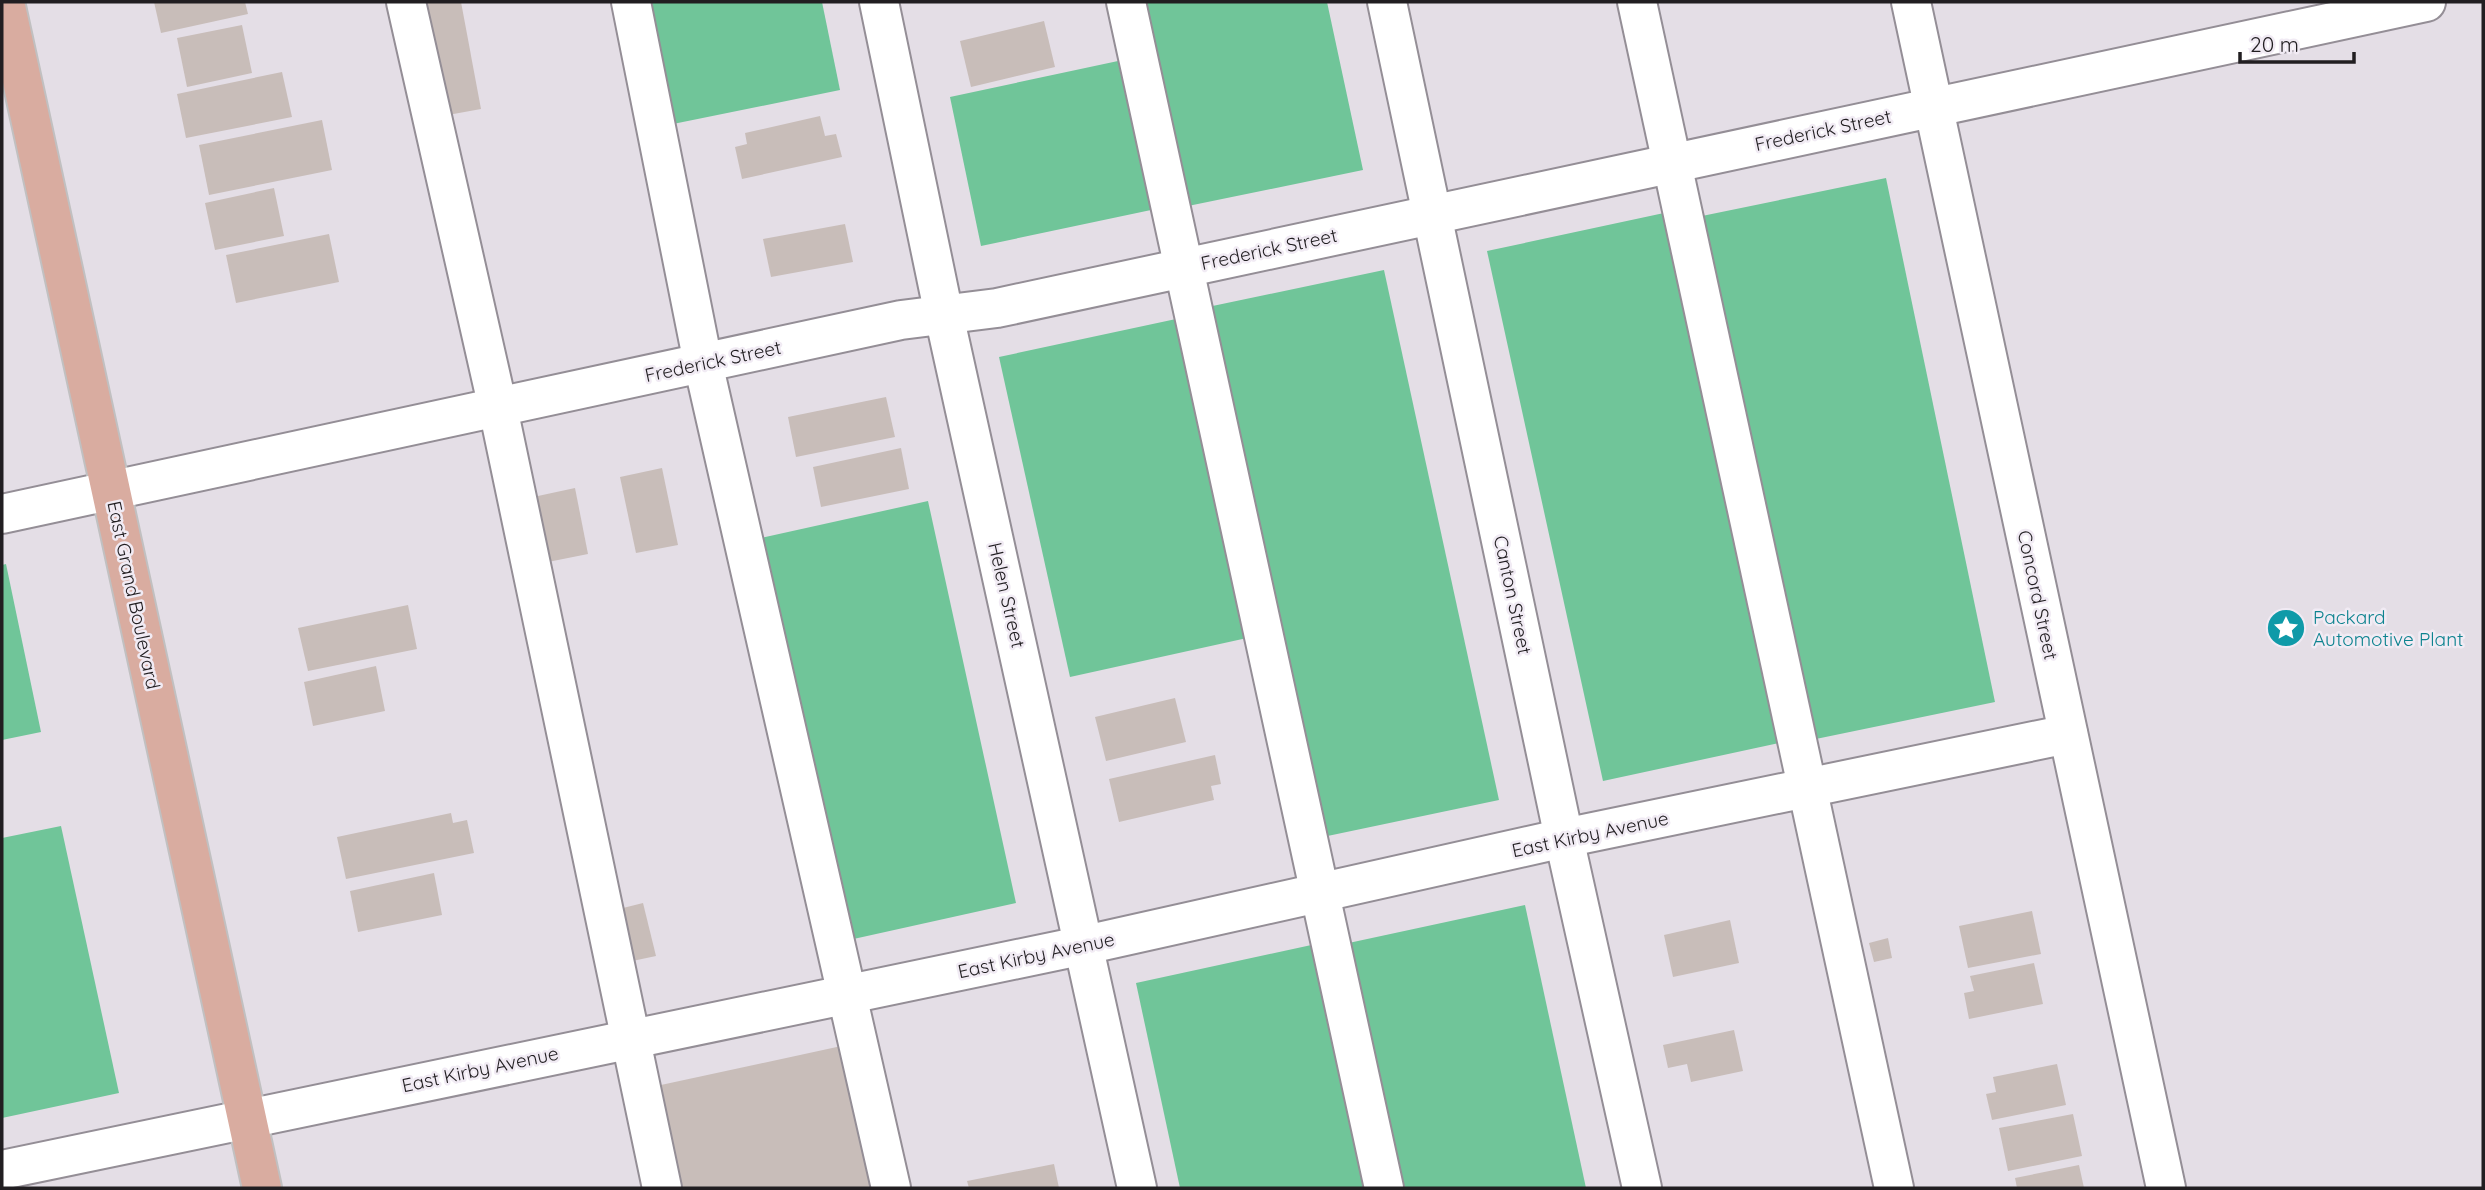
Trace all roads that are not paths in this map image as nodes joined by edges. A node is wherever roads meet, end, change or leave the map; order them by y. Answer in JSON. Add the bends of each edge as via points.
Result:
{"nodes":[{"id":1,"x":5,"y":2,"type":"edge"},
{"id":2,"x":407,"y":2,"type":"edge"},
{"id":3,"x":631,"y":2,"type":"edge"},
{"id":4,"x":879,"y":2,"type":"edge"},
{"id":5,"x":1126,"y":2,"type":"edge"},
{"id":6,"x":1387,"y":2,"type":"edge"},
{"id":7,"x":1637,"y":2,"type":"edge"},
{"id":8,"x":1911,"y":2,"type":"edge"},
{"id":9,"x":2426,"y":2,"type":"edge"},
{"id":10,"x":1933,"y":107,"type":"junction"},
{"id":11,"x":1672,"y":163,"type":"junction"},
{"id":12,"x":1433,"y":214,"type":"junction"},
{"id":13,"x":1182,"y":268,"type":"junction"},
{"id":14,"x":944,"y":315,"type":"junction"},
{"id":15,"x":703,"y":363,"type":"junction"},
{"id":16,"x":498,"y":408,"type":"junction"},
{"id":17,"x":111,"y":491,"type":"junction"},
{"id":18,"x":2,"y":513,"type":"edge"},
{"id":19,"x":2068,"y":734,"type":"junction"},
{"id":20,"x":1807,"y":790,"type":"junction"},
{"id":21,"x":1564,"y":838,"type":"junction"},
{"id":22,"x":1319,"y":894,"type":"junction"},
{"id":23,"x":1085,"y":944,"type":"junction"},
{"id":24,"x":848,"y":993,"type":"junction"},
{"id":25,"x":628,"y":1039,"type":"junction"},
{"id":26,"x":247,"y":1118,"type":"junction"},
{"id":27,"x":2,"y":1170,"type":"edge"},
{"id":28,"x":262,"y":1188,"type":"edge"},
{"id":29,"x":662,"y":1188,"type":"edge"},
{"id":30,"x":891,"y":1188,"type":"edge"},
{"id":31,"x":1138,"y":1188,"type":"edge"},
{"id":32,"x":1384,"y":1188,"type":"edge"},
{"id":33,"x":1642,"y":1188,"type":"edge"},
{"id":34,"x":1894,"y":1188,"type":"edge"},
{"id":35,"x":2166,"y":1188,"type":"edge"}],
"edges":[{"from":1,"to":17,"type":"main road","name":"East Grand Boulevard"},
{"from":2,"to":16,"type":"street"},
{"from":3,"to":15,"type":"street"},
{"from":4,"to":14,"type":"street","name":"Helen Street"},
{"from":5,"to":13,"type":"street"},
{"from":6,"to":12,"type":"street","name":"Canton Street"},
{"from":7,"to":11,"type":"street"},
{"from":8,"to":10,"type":"street","name":"Concord Street"},
{"from":9,"to":10,"type":"street","name":"Frederick Street"},
{"from":10,"to":11,"type":"street","name":"Frederick Street"},
{"from":10,"to":19,"type":"street","name":"Concord Street"},
{"from":11,"to":12,"type":"street","name":"Frederick Street"},
{"from":11,"to":20,"type":"street"},
{"from":12,"to":13,"type":"street","name":"Frederick Street"},
{"from":12,"to":21,"type":"street","name":"Canton Street"},
{"from":13,"to":14,"type":"street","name":"Frederick Street"},
{"from":13,"to":22,"type":"street"},
{"from":14,"to":15,"type":"street","name":"Frederick Street"},
{"from":14,"to":23,"type":"street","name":"Helen Street"},
{"from":15,"to":16,"type":"street","name":"Frederick Street"},
{"from":15,"to":24,"type":"street"},
{"from":16,"to":17,"type":"street","name":"Frederick Street"},
{"from":16,"to":25,"type":"street"},
{"from":17,"to":18,"type":"street","name":"Frederick Street"},
{"from":17,"to":26,"type":"main road","name":"East Grand Boulevard"},
{"from":19,"to":20,"type":"street","name":"East Kirby Avenue"},
{"from":19,"to":35,"type":"street","name":"Concord Street"},
{"from":20,"to":21,"type":"street","name":"East Kirby Avenue"},
{"from":20,"to":34,"type":"street"},
{"from":21,"to":22,"type":"street","name":"East Kirby Avenue"},
{"from":21,"to":33,"type":"street","name":"Canton Street"},
{"from":22,"to":23,"type":"street","name":"East Kirby Avenue"},
{"from":22,"to":32,"type":"street"},
{"from":23,"to":24,"type":"street","name":"East Kirby Avenue"},
{"from":23,"to":31,"type":"street","name":"Helen Street"},
{"from":24,"to":25,"type":"street","name":"East Kirby Avenue"},
{"from":24,"to":30,"type":"street"},
{"from":25,"to":26,"type":"street","name":"East Kirby Avenue"},
{"from":25,"to":29,"type":"street"},
{"from":26,"to":27,"type":"street","name":"East Kirby Avenue"},
{"from":26,"to":28,"type":"main road","name":"East Grand Boulevard"}]}
